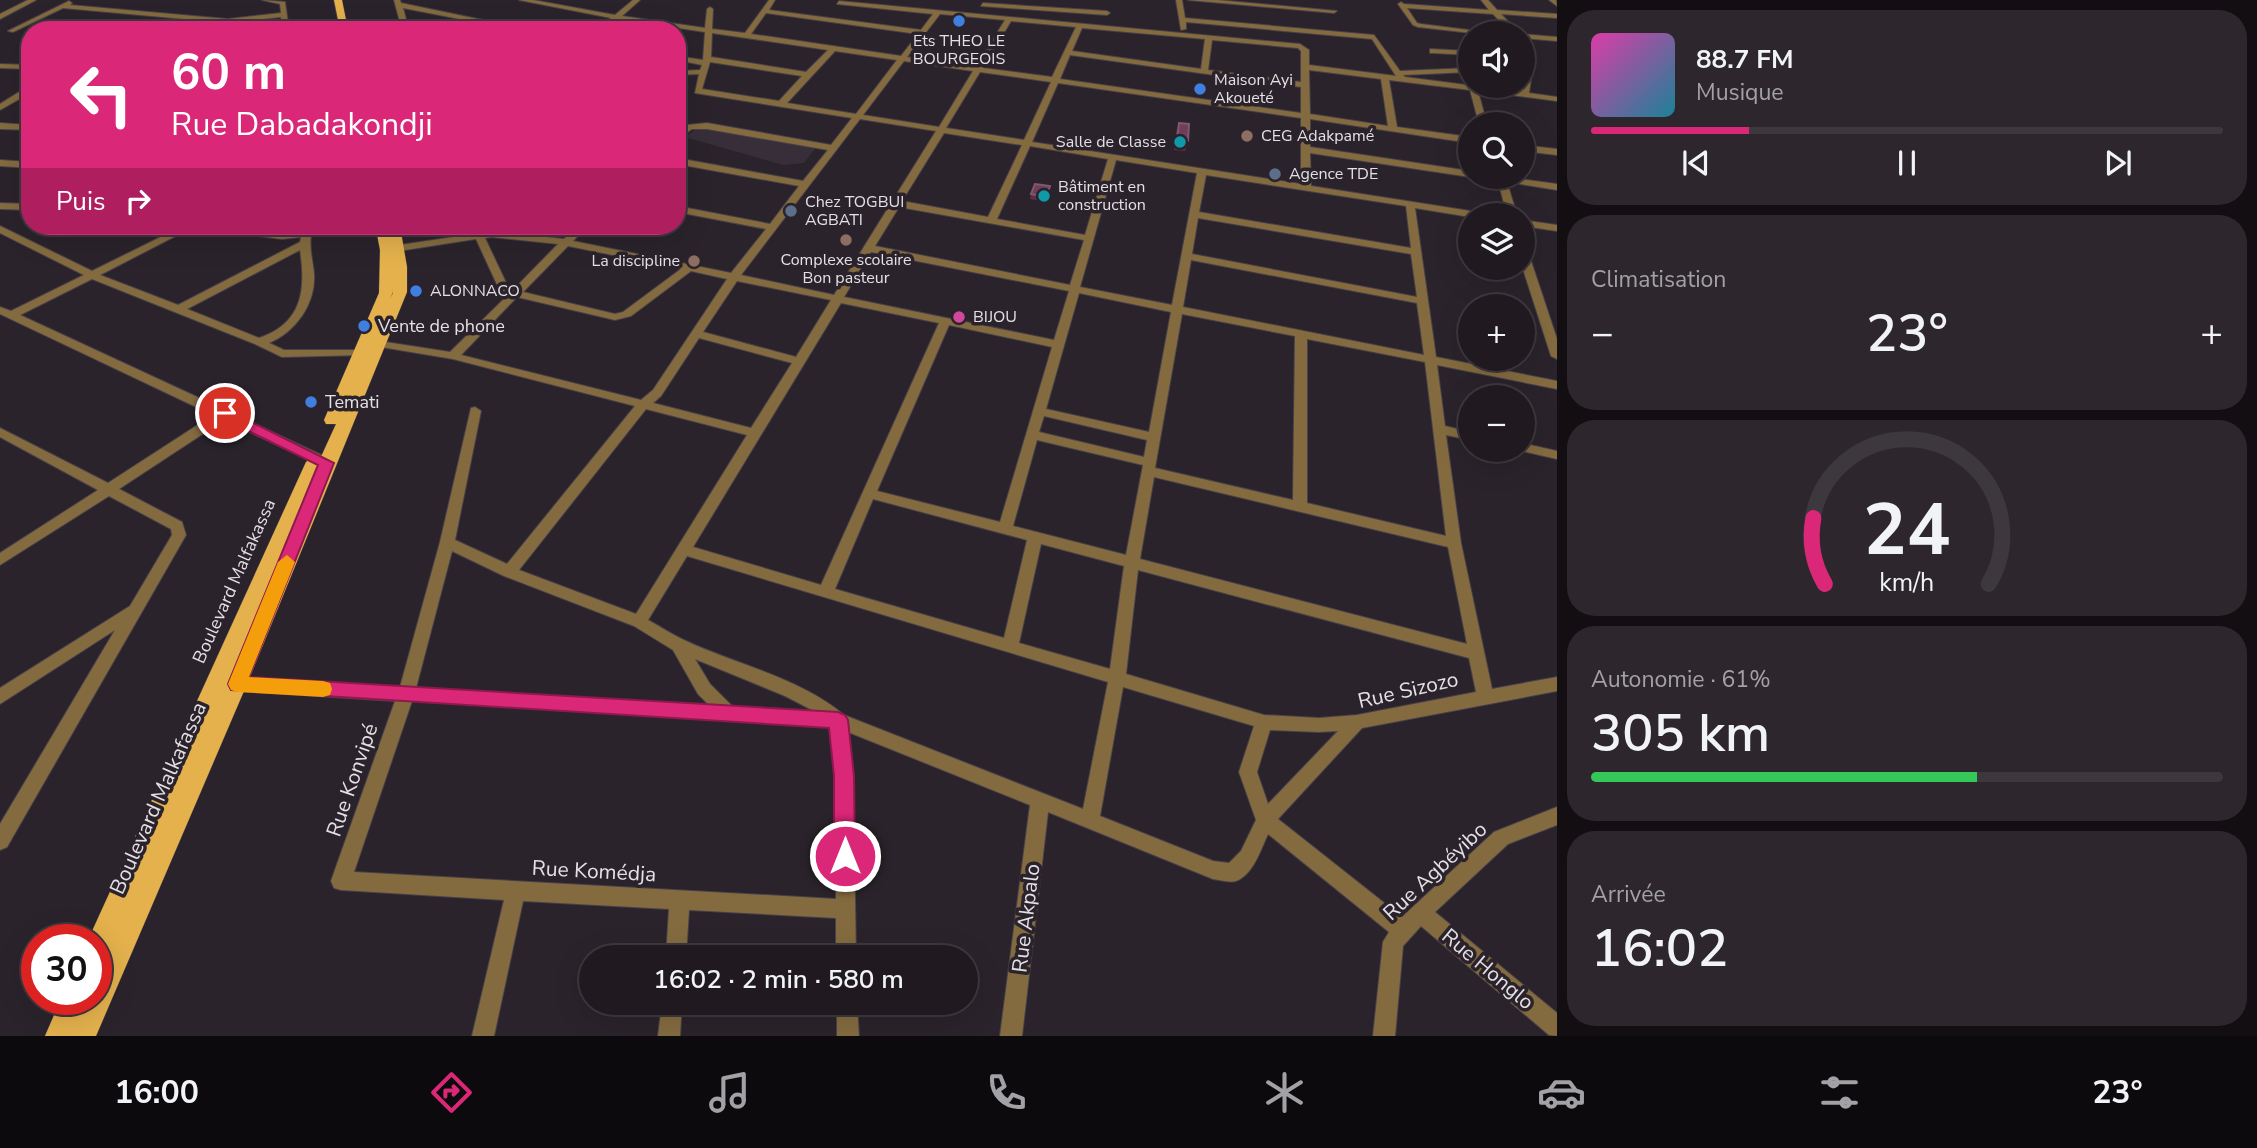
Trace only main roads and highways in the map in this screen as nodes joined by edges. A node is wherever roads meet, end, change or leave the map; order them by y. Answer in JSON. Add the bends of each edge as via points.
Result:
{"nodes":[{"id":1,"x":338,"y":0,"type":"edge"},
{"id":2,"x":347,"y":0,"type":"edge"},
{"id":3,"x":342,"y":21,"type":"edge"},
{"id":4,"x":351,"y":21,"type":"edge"},
{"id":5,"x":386,"y":235,"type":"edge"},
{"id":6,"x":393,"y":235,"type":"edge"},
{"id":7,"x":392,"y":249,"type":"junction"},
{"id":8,"x":322,"y":459,"type":"junction"},
{"id":9,"x":108,"y":924,"type":"edge"},
{"id":10,"x":68,"y":1015,"type":"edge"},
{"id":11,"x":58,"y":1036,"type":"edge"},
{"id":12,"x":82,"y":1036,"type":"edge"}],
"edges":[{"from":1,"to":3,"type":"main road"},
{"from":2,"to":4,"type":"main road"},
{"from":5,"to":7,"type":"main road","name":"Boulevard Malfakassa"},
{"from":6,"to":7,"type":"main road","name":"Boulevard Malfakassa"},
{"from":7,"to":8,"type":"main road","name":"Boulevard Malfakassa","via":[[386,293]]},
{"from":7,"to":8,"type":"main road","name":"Boulevard Malfakassa","via":[[400,292]]},
{"from":8,"to":9,"type":"main road","name":"Boulevard Malfakassa"},
{"from":8,"to":12,"type":"main road","name":"Boulevard Malkafassa","via":[[237,684]]},
{"from":10,"to":11,"type":"main road"}]}
